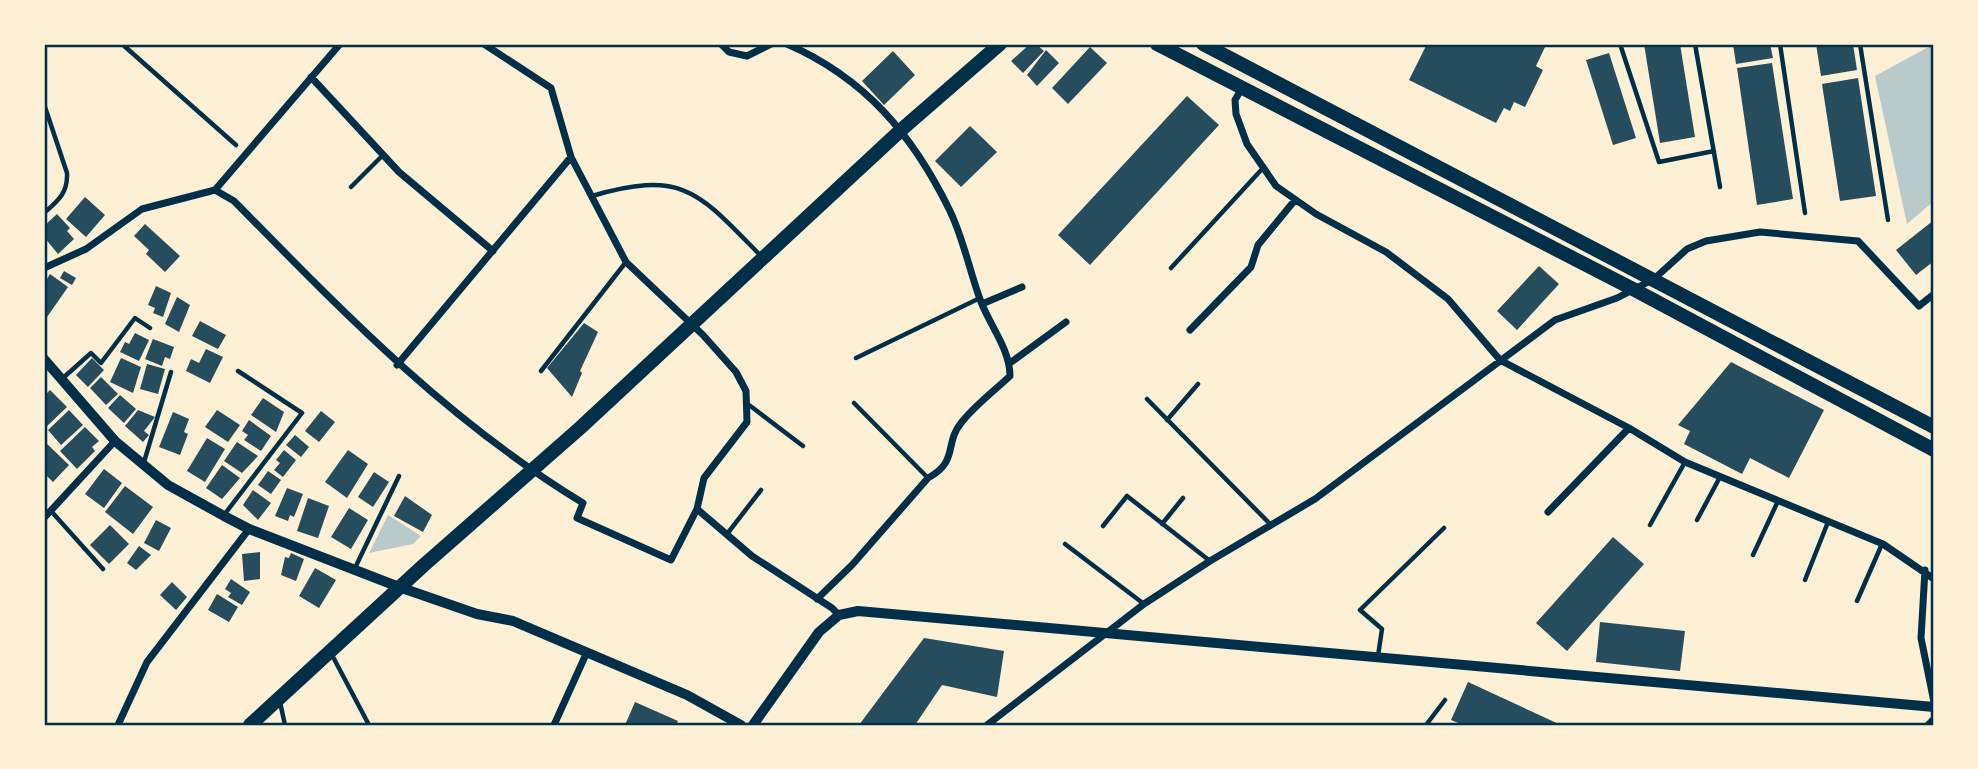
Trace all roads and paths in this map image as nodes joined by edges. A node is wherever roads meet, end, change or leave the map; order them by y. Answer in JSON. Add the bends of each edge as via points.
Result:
{"nodes":[{"id":1,"x":122,"y":44,"type":"edge"},
{"id":2,"x":340,"y":44,"type":"edge"},
{"id":3,"x":484,"y":44,"type":"edge"},
{"id":4,"x":721,"y":44,"type":"edge"},
{"id":5,"x":770,"y":44,"type":"edge"},
{"id":6,"x":787,"y":44,"type":"edge"},
{"id":7,"x":1000,"y":44,"type":"edge"},
{"id":8,"x":1157,"y":44,"type":"edge"},
{"id":9,"x":1203,"y":44,"type":"edge"},
{"id":10,"x":1620,"y":44,"type":"edge"},
{"id":11,"x":1695,"y":44,"type":"edge"},
{"id":12,"x":1780,"y":44,"type":"edge"},
{"id":13,"x":1860,"y":44,"type":"edge"},
{"id":14,"x":311,"y":77,"type":"junction"},
{"id":15,"x":1242,"y":87,"type":"junction"},
{"id":16,"x":44,"y":104,"type":"edge"},
{"id":17,"x":901,"y":130,"type":"junction"},
{"id":18,"x":236,"y":145,"type":"dead end"},
{"id":19,"x":1714,"y":151,"type":"junction"},
{"id":20,"x":383,"y":155,"type":"junction"},
{"id":21,"x":571,"y":157,"type":"junction"},
{"id":22,"x":1263,"y":168,"type":"junction"},
{"id":23,"x":351,"y":187,"type":"dead end"},
{"id":24,"x":1720,"y":187,"type":"dead end"},
{"id":25,"x":215,"y":190,"type":"junction"},
{"id":26,"x":591,"y":196,"type":"junction"},
{"id":27,"x":1295,"y":200,"type":"junction"},
{"id":28,"x":44,"y":213,"type":"edge"},
{"id":29,"x":1805,"y":213,"type":"dead end"},
{"id":30,"x":1888,"y":220,"type":"dead end"},
{"id":31,"x":493,"y":251,"type":"junction"},
{"id":32,"x":762,"y":257,"type":"junction"},
{"id":33,"x":626,"y":262,"type":"junction"},
{"id":34,"x":44,"y":268,"type":"edge"},
{"id":35,"x":1171,"y":268,"type":"dead end"},
{"id":36,"x":1654,"y":279,"type":"junction"},
{"id":37,"x":1022,"y":287,"type":"dead end"},
{"id":38,"x":1633,"y":289,"type":"junction"},
{"id":39,"x":1934,"y":294,"type":"edge"},
{"id":40,"x":981,"y":301,"type":"junction"},
{"id":41,"x":1066,"y":322,"type":"dead end"},
{"id":42,"x":691,"y":323,"type":"junction"},
{"id":43,"x":150,"y":328,"type":"dead end"},
{"id":44,"x":1190,"y":330,"type":"dead end"},
{"id":45,"x":856,"y":358,"type":"dead end"},
{"id":46,"x":44,"y":359,"type":"edge"},
{"id":47,"x":1500,"y":360,"type":"junction"},
{"id":48,"x":1010,"y":363,"type":"junction"},
{"id":49,"x":397,"y":365,"type":"junction"},
{"id":50,"x":238,"y":371,"type":"dead end"},
{"id":51,"x":541,"y":371,"type":"dead end"},
{"id":52,"x":171,"y":372,"type":"dead end"},
{"id":53,"x":62,"y":379,"type":"junction"},
{"id":54,"x":1198,"y":384,"type":"dead end"},
{"id":55,"x":1147,"y":399,"type":"dead end"},
{"id":56,"x":854,"y":402,"type":"dead end"},
{"id":57,"x":749,"y":405,"type":"junction"},
{"id":58,"x":1167,"y":421,"type":"junction"},
{"id":59,"x":1934,"y":427,"type":"edge"},
{"id":60,"x":1629,"y":428,"type":"junction"},
{"id":61,"x":116,"y":441,"type":"junction"},
{"id":62,"x":803,"y":446,"type":"dead end"},
{"id":63,"x":1934,"y":450,"type":"edge"},
{"id":64,"x":1685,"y":462,"type":"junction"},
{"id":65,"x":143,"y":464,"type":"junction"},
{"id":66,"x":531,"y":472,"type":"junction"},
{"id":67,"x":399,"y":476,"type":"dead end"},
{"id":68,"x":1720,"y":477,"type":"junction"},
{"id":69,"x":929,"y":478,"type":"junction"},
{"id":70,"x":761,"y":491,"type":"dead end"},
{"id":71,"x":1182,"y":498,"type":"dead end"},
{"id":72,"x":1778,"y":501,"type":"junction"},
{"id":73,"x":697,"y":509,"type":"junction"},
{"id":74,"x":51,"y":511,"type":"junction"},
{"id":75,"x":1548,"y":512,"type":"dead end"},
{"id":76,"x":224,"y":516,"type":"junction"},
{"id":77,"x":44,"y":517,"type":"edge"},
{"id":78,"x":1697,"y":520,"type":"dead end"},
{"id":79,"x":1829,"y":522,"type":"junction"},
{"id":80,"x":1163,"y":524,"type":"junction"},
{"id":81,"x":1271,"y":525,"type":"junction"},
{"id":82,"x":1650,"y":525,"type":"dead end"},
{"id":83,"x":1103,"y":526,"type":"dead end"},
{"id":84,"x":249,"y":528,"type":"junction"},
{"id":85,"x":1444,"y":528,"type":"dead end"},
{"id":86,"x":727,"y":534,"type":"junction"},
{"id":87,"x":1065,"y":544,"type":"dead end"},
{"id":88,"x":1882,"y":544,"type":"junction"},
{"id":89,"x":1753,"y":555,"type":"dead end"},
{"id":90,"x":1210,"y":561,"type":"junction"},
{"id":91,"x":355,"y":568,"type":"junction"},
{"id":92,"x":103,"y":569,"type":"dead end"},
{"id":93,"x":1925,"y":570,"type":"junction"},
{"id":94,"x":1934,"y":579,"type":"edge"},
{"id":95,"x":1805,"y":580,"type":"dead end"},
{"id":96,"x":400,"y":587,"type":"junction"},
{"id":97,"x":817,"y":599,"type":"junction"},
{"id":98,"x":1857,"y":601,"type":"dead end"},
{"id":99,"x":1144,"y":604,"type":"junction"},
{"id":100,"x":839,"y":615,"type":"junction"},
{"id":101,"x":1111,"y":632,"type":"junction"},
{"id":102,"x":330,"y":651,"type":"junction"},
{"id":103,"x":587,"y":652,"type":"junction"},
{"id":104,"x":1378,"y":656,"type":"junction"},
{"id":105,"x":279,"y":698,"type":"junction"},
{"id":106,"x":1445,"y":700,"type":"dead end"},
{"id":107,"x":1934,"y":702,"type":"edge"},
{"id":108,"x":1934,"y":708,"type":"edge"},
{"id":109,"x":1934,"y":719,"type":"edge"},
{"id":110,"x":118,"y":725,"type":"edge"},
{"id":111,"x":250,"y":725,"type":"edge"},
{"id":112,"x":285,"y":725,"type":"edge"},
{"id":113,"x":369,"y":725,"type":"edge"},
{"id":114,"x":554,"y":725,"type":"edge"},
{"id":115,"x":741,"y":725,"type":"edge"},
{"id":116,"x":753,"y":725,"type":"edge"},
{"id":117,"x":987,"y":725,"type":"edge"},
{"id":118,"x":1426,"y":725,"type":"edge"},
{"id":119,"x":1928,"y":725,"type":"edge"}],
"edges":[{"from":1,"to":18,"type":"lane"},
{"from":2,"to":14,"type":"street"},
{"from":3,"to":21,"type":"street","via":[[551,88]]},
{"from":4,"to":5,"type":"street","via":[[729,52],[747,56]]},
{"from":6,"to":17,"type":"street","via":[[821,59],[857,84]]},
{"from":7,"to":17,"type":"main road"},
{"from":8,"to":15,"type":"main road"},
{"from":9,"to":36,"type":"main road"},
{"from":10,"to":19,"type":"lane","via":[[1660,162]]},
{"from":11,"to":19,"type":"lane"},
{"from":12,"to":29,"type":"lane"},
{"from":13,"to":30,"type":"lane"},
{"from":14,"to":20,"type":"street"},
{"from":14,"to":25,"type":"street"},
{"from":15,"to":22,"type":"street","via":[[1235,100],[1236,114],[1247,144]]},
{"from":15,"to":38,"type":"main road"},
{"from":16,"to":28,"type":"lane","via":[[68,183],[62,197]]},
{"from":17,"to":32,"type":"main road"},
{"from":17,"to":40,"type":"street","via":[[951,213]]},
{"from":19,"to":24,"type":"lane"},
{"from":20,"to":23,"type":"lane"},
{"from":20,"to":31,"type":"street"},
{"from":21,"to":26,"type":"street"},
{"from":21,"to":31,"type":"street"},
{"from":22,"to":27,"type":"street","via":[[1276,186]]},
{"from":22,"to":35,"type":"lane"},
{"from":25,"to":34,"type":"street","via":[[133,212],[86,249]]},
{"from":25,"to":49,"type":"street","via":[[234,201]]},
{"from":26,"to":32,"type":"lane","via":[[653,183],[680,187],[706,201]]},
{"from":26,"to":33,"type":"street"},
{"from":27,"to":44,"type":"street","via":[[1258,245],[1251,267]]},
{"from":27,"to":47,"type":"street","via":[[1386,252],[1448,299]]},
{"from":31,"to":49,"type":"street"},
{"from":32,"to":42,"type":"main road"},
{"from":33,"to":42,"type":"street"},
{"from":33,"to":51,"type":"lane"},
{"from":36,"to":38,"type":"street"},
{"from":36,"to":39,"type":"street","via":[[1687,249],[1760,232],[1858,241],[1919,306]]},
{"from":36,"to":59,"type":"main road"},
{"from":37,"to":40,"type":"street"},
{"from":38,"to":47,"type":"street","via":[[1555,320]]},
{"from":38,"to":63,"type":"main road"},
{"from":40,"to":45,"type":"lane"},
{"from":40,"to":48,"type":"street"},
{"from":41,"to":48,"type":"street"},
{"from":42,"to":57,"type":"street","via":[[736,372]]},
{"from":42,"to":66,"type":"main road"},
{"from":43,"to":53,"type":"lane","via":[[135,318],[102,363],[90,353]]},
{"from":46,"to":53,"type":"street"},
{"from":47,"to":60,"type":"street"},
{"from":47,"to":81,"type":"street","via":[[1315,499]]},
{"from":48,"to":69,"type":"street","via":[[1010,376],[959,425],[950,458],[943,470]]},
{"from":49,"to":66,"type":"street"},
{"from":50,"to":76,"type":"lane","via":[[302,413]]},
{"from":52,"to":65,"type":"lane"},
{"from":53,"to":61,"type":"street"},
{"from":54,"to":58,"type":"lane"},
{"from":55,"to":58,"type":"lane"},
{"from":56,"to":69,"type":"lane"},
{"from":57,"to":62,"type":"lane"},
{"from":57,"to":73,"type":"street","via":[[747,422],[704,478]]},
{"from":58,"to":81,"type":"lane"},
{"from":60,"to":64,"type":"street"},
{"from":60,"to":75,"type":"street"},
{"from":61,"to":65,"type":"street"},
{"from":61,"to":74,"type":"street"},
{"from":64,"to":68,"type":"street"},
{"from":64,"to":82,"type":"lane"},
{"from":65,"to":76,"type":"street","via":[[168,485]]},
{"from":66,"to":73,"type":"street","via":[[583,503],[577,518],[671,560]]},
{"from":66,"to":96,"type":"main road"},
{"from":67,"to":91,"type":"lane"},
{"from":68,"to":72,"type":"street"},
{"from":68,"to":78,"type":"lane"},
{"from":69,"to":97,"type":"street"},
{"from":70,"to":86,"type":"lane"},
{"from":71,"to":80,"type":"lane"},
{"from":72,"to":79,"type":"street"},
{"from":72,"to":89,"type":"lane"},
{"from":73,"to":86,"type":"street"},
{"from":74,"to":77,"type":"street"},
{"from":74,"to":92,"type":"lane"},
{"from":76,"to":84,"type":"street"},
{"from":79,"to":88,"type":"street"},
{"from":79,"to":95,"type":"lane"},
{"from":80,"to":83,"type":"lane","via":[[1127,496]]},
{"from":80,"to":90,"type":"lane"},
{"from":81,"to":90,"type":"street"},
{"from":84,"to":91,"type":"street"},
{"from":84,"to":110,"type":"street","via":[[147,662]]},
{"from":85,"to":104,"type":"lane","via":[[1360,610],[1382,629]]},
{"from":86,"to":97,"type":"street"},
{"from":87,"to":99,"type":"lane"},
{"from":88,"to":93,"type":"street"},
{"from":88,"to":98,"type":"lane"},
{"from":90,"to":99,"type":"street"},
{"from":91,"to":96,"type":"street"},
{"from":93,"to":94,"type":"street"},
{"from":93,"to":107,"type":"street","via":[[1921,638]]},
{"from":96,"to":102,"type":"main road"},
{"from":96,"to":103,"type":"street","via":[[477,614],[513,621]]},
{"from":97,"to":100,"type":"street"},
{"from":99,"to":101,"type":"street"},
{"from":100,"to":101,"type":"street","via":[[858,611]]},
{"from":100,"to":116,"type":"street","via":[[819,632]]},
{"from":101,"to":104,"type":"street"},
{"from":101,"to":117,"type":"street"},
{"from":102,"to":105,"type":"main road"},
{"from":102,"to":113,"type":"lane"},
{"from":103,"to":114,"type":"street"},
{"from":103,"to":115,"type":"street","via":[[687,695]]},
{"from":104,"to":108,"type":"street"},
{"from":105,"to":111,"type":"main road"},
{"from":105,"to":112,"type":"lane"},
{"from":106,"to":118,"type":"lane"},
{"from":109,"to":119,"type":"street"}]}
